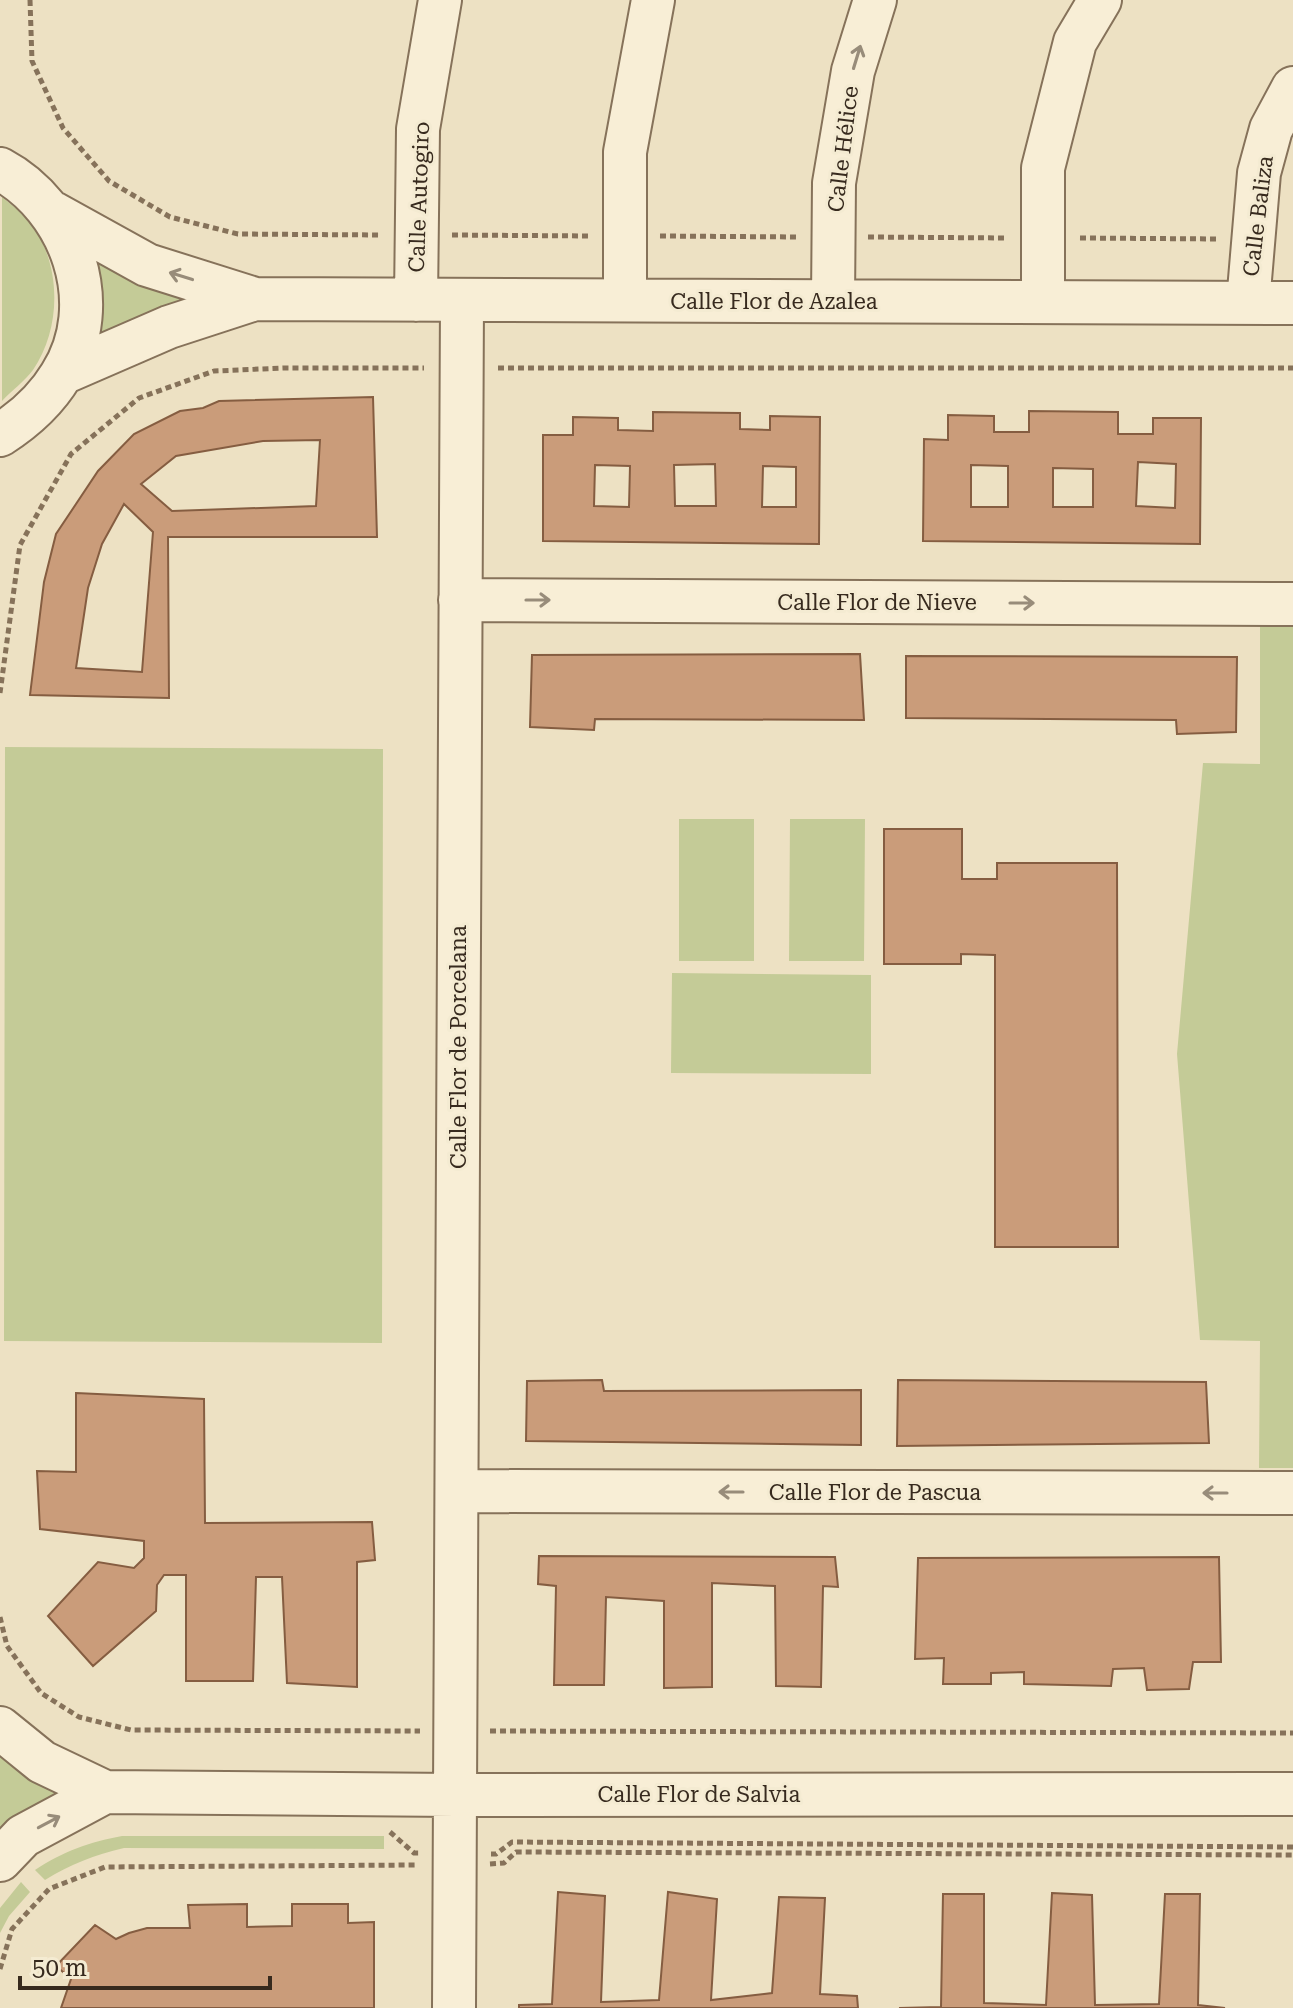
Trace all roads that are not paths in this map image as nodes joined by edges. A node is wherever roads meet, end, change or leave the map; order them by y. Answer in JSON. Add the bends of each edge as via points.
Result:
{"nodes":[{"id":1,"x":440,"y":0,"type":"edge"},
{"id":2,"x":653,"y":0,"type":"edge"},
{"id":3,"x":875,"y":0,"type":"edge"},
{"id":4,"x":1100,"y":0,"type":"edge"},
{"id":5,"x":1293,"y":88,"type":"edge"},
{"id":6,"x":0,"y":169,"type":"edge"},
{"id":7,"x":53,"y":213,"type":"junction"},
{"id":8,"x":255,"y":299,"type":"junction"},
{"id":9,"x":416,"y":300,"type":"junction"},
{"id":10,"x":462,"y":300,"type":"junction"},
{"id":11,"x":625,"y":300,"type":"junction"},
{"id":12,"x":833,"y":301,"type":"junction"},
{"id":13,"x":1043,"y":302,"type":"junction"},
{"id":14,"x":1248,"y":303,"type":"junction"},
{"id":15,"x":1293,"y":303,"type":"edge"},
{"id":16,"x":63,"y":373,"type":"junction"},
{"id":17,"x":0,"y":435,"type":"edge"},
{"id":18,"x":460,"y":600,"type":"junction"},
{"id":19,"x":1293,"y":604,"type":"edge"},
{"id":20,"x":457,"y":1491,"type":"junction"},
{"id":21,"x":1293,"y":1493,"type":"edge"},
{"id":22,"x":0,"y":1728,"type":"edge"},
{"id":23,"x":105,"y":1792,"type":"junction"},
{"id":24,"x":1293,"y":1794,"type":"edge"},
{"id":25,"x":455,"y":1795,"type":"junction"},
{"id":26,"x":0,"y":1860,"type":"edge"},
{"id":27,"x":454,"y":2008,"type":"edge"}],
"edges":[{"from":1,"to":9,"type":"street","name":"Calle Autogiro","via":[[418,129]]},
{"from":2,"to":11,"type":"street","via":[[625,152]]},
{"from":12,"to":3,"type":"street","name":"Calle Hélice","one_way":true,"via":[[834,183],[853,71]]},
{"from":4,"to":13,"type":"street","via":[[1075,42],[1043,168]]},
{"from":5,"to":14,"type":"street","name":"Calle Baliza","via":[[1271,129],[1259,173]]},
{"from":6,"to":7,"type":"street","via":[[20,180]]},
{"from":8,"to":7,"type":"street","one_way":true,"via":[[147,265]]},
{"from":7,"to":16,"type":"street","via":[[72,250],[81,291],[78,333]]},
{"from":8,"to":9,"type":"street","name":"Calle Flor de Azalea"},
{"from":8,"to":16,"type":"street","via":[[169,327]]},
{"from":9,"to":10,"type":"street","name":"Calle Flor de Azalea"},
{"from":10,"to":11,"type":"street","name":"Calle Flor de Azalea"},
{"from":10,"to":18,"type":"street","name":"Calle Flor de Porcelana"},
{"from":11,"to":12,"type":"street","name":"Calle Flor de Azalea"},
{"from":12,"to":13,"type":"street","name":"Calle Flor de Azalea"},
{"from":13,"to":14,"type":"street","name":"Calle Flor de Azalea"},
{"from":14,"to":15,"type":"street","name":"Calle Flor de Azalea"},
{"from":16,"to":17,"type":"street","via":[[40,404]]},
{"from":18,"to":19,"type":"street","name":"Calle Flor de Nieve","one_way":true},
{"from":18,"to":20,"type":"street","name":"Calle Flor de Porcelana"},
{"from":21,"to":20,"type":"street","name":"Calle Flor de Pascua","one_way":true},
{"from":20,"to":25,"type":"street","name":"Calle Flor de Porcelana"},
{"from":22,"to":23,"type":"street","via":[[42,1762]]},
{"from":23,"to":25,"type":"street","name":"Calle Flor de Salvia"},
{"from":26,"to":23,"type":"street","one_way":true,"via":[[23,1836]]},
{"from":24,"to":25,"type":"street","name":"Calle Flor de Salvia"},
{"from":25,"to":27,"type":"street","name":"Calle Flor de Porcelana"}]}
